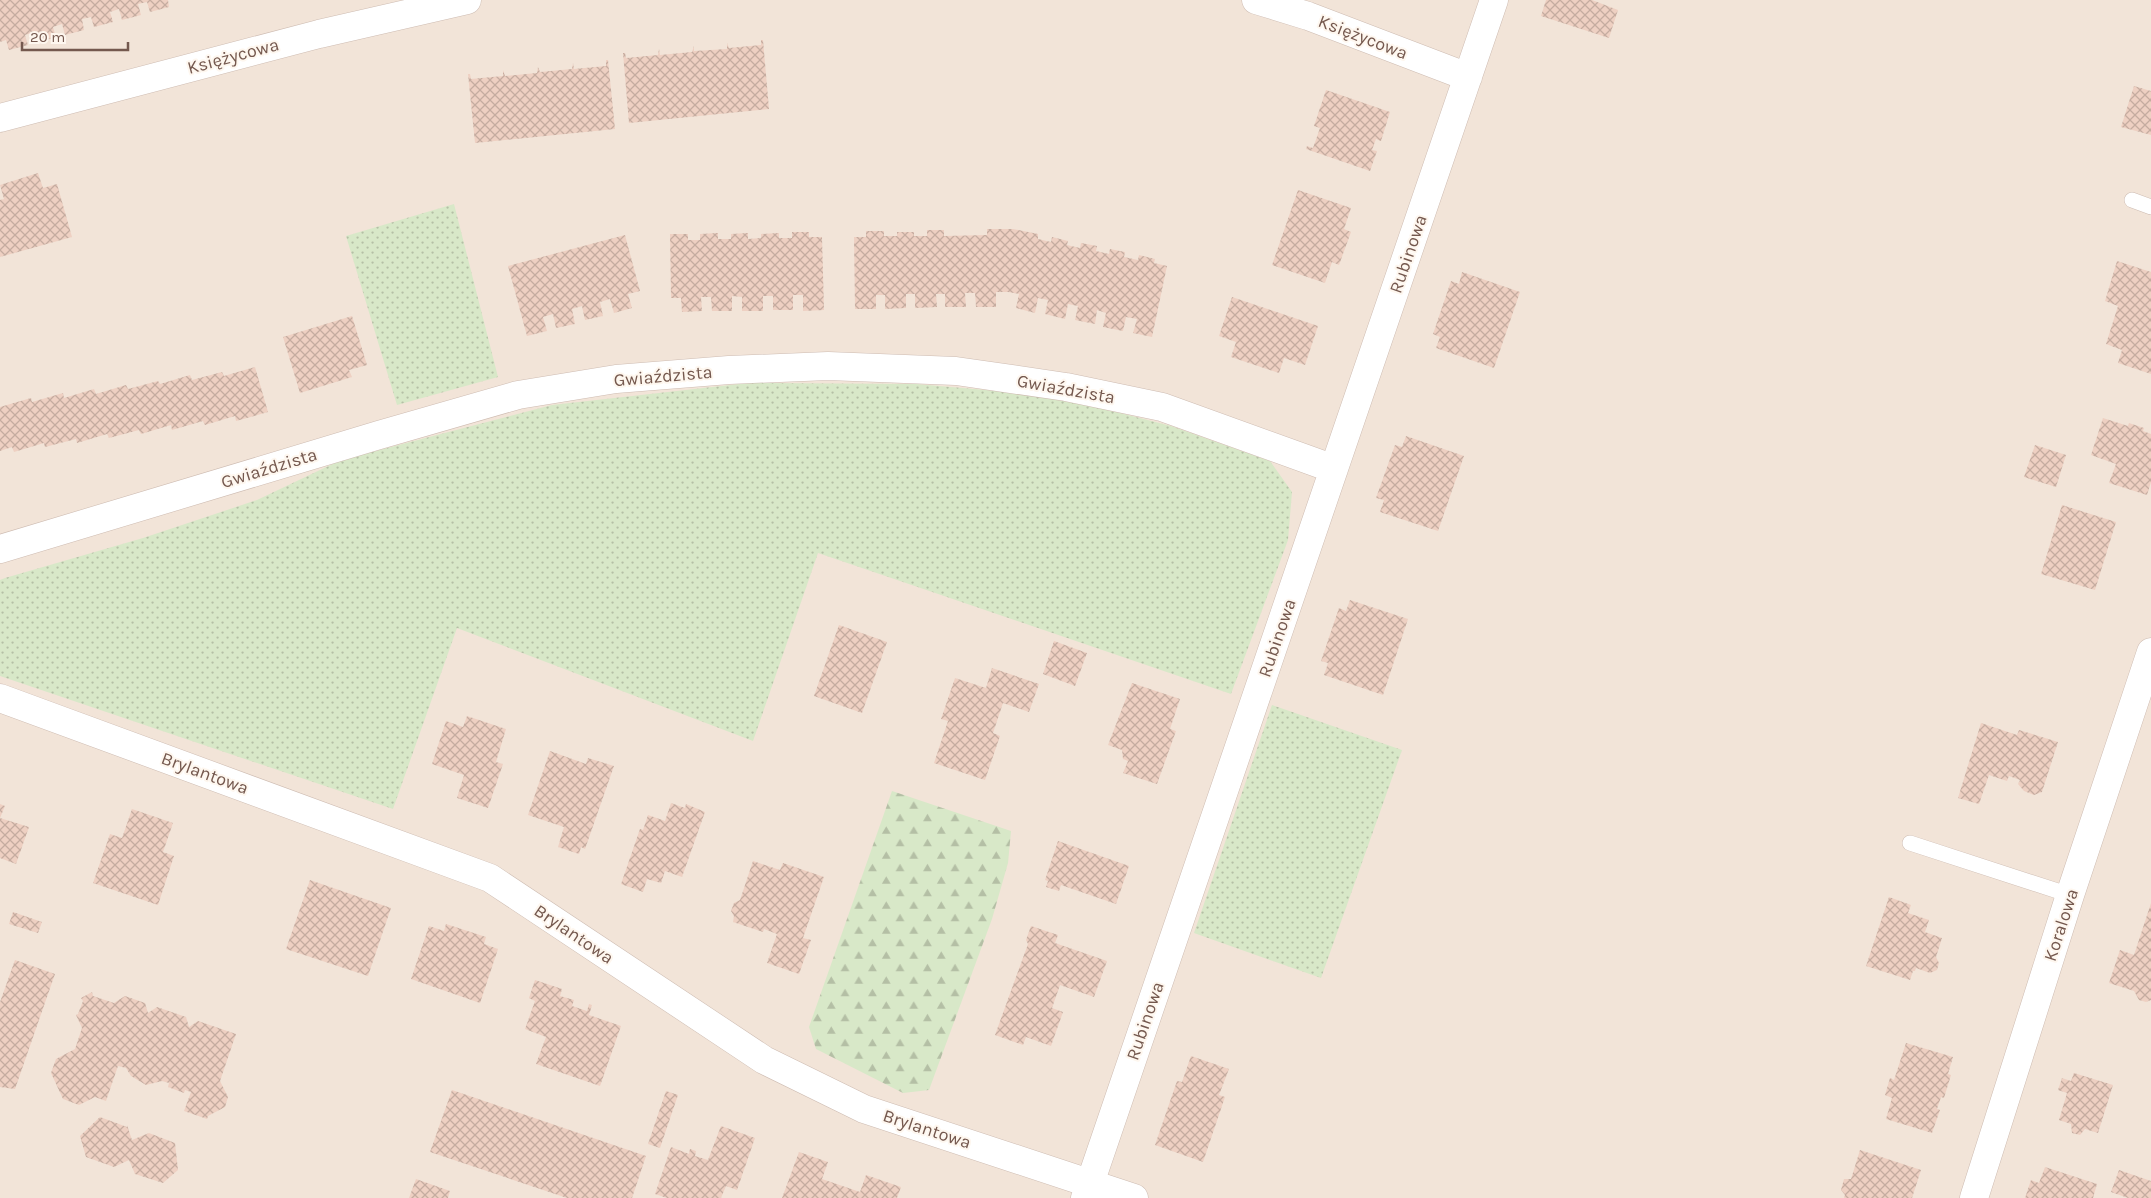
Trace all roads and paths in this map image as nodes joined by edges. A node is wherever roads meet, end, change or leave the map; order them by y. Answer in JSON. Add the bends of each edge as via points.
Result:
{"nodes":[{"id":1,"x":466,"y":0,"type":"edge"},
{"id":2,"x":1256,"y":0,"type":"edge"},
{"id":3,"x":1494,"y":0,"type":"edge"},
{"id":4,"x":1468,"y":77,"type":"junction"},
{"id":5,"x":0,"y":118,"type":"edge"},
{"id":6,"x":2132,"y":200,"type":"dead end"},
{"id":7,"x":2151,"y":207,"type":"edge"},
{"id":8,"x":1334,"y":469,"type":"junction"},
{"id":9,"x":0,"y":549,"type":"edge"},
{"id":10,"x":2151,"y":652,"type":"edge"},
{"id":11,"x":0,"y":698,"type":"edge"},
{"id":12,"x":1910,"y":843,"type":"dead end"},
{"id":13,"x":2070,"y":895,"type":"junction"},
{"id":14,"x":1087,"y":1190,"type":"edge"},
{"id":15,"x":1134,"y":1198,"type":"edge"},
{"id":16,"x":1974,"y":1198,"type":"edge"}],
"edges":[{"from":1,"to":5,"type":"street","name":"Księżycowa","via":[[319,34]]},
{"from":2,"to":4,"type":"street","name":"Księżycowa","via":[[1308,16]]},
{"from":3,"to":4,"type":"street","name":"Rubinowa"},
{"from":4,"to":8,"type":"street","name":"Rubinowa"},
{"from":6,"to":7,"type":"lane"},
{"from":8,"to":9,"type":"street","name":"Gwiaździsta","via":[[1162,407],[1066,387],[956,371],[828,366],[730,370],[616,379],[518,395]]},
{"from":8,"to":14,"type":"street","name":"Rubinowa"},
{"from":10,"to":13,"type":"street","name":"Koralowa"},
{"from":11,"to":14,"type":"street","name":"Brylantowa","via":[[490,878],[764,1060],[864,1109]]},
{"from":12,"to":13,"type":"lane"},
{"from":13,"to":16,"type":"street","name":"Koralowa"},
{"from":14,"to":15,"type":"street","name":"Brylantowa"}]}
